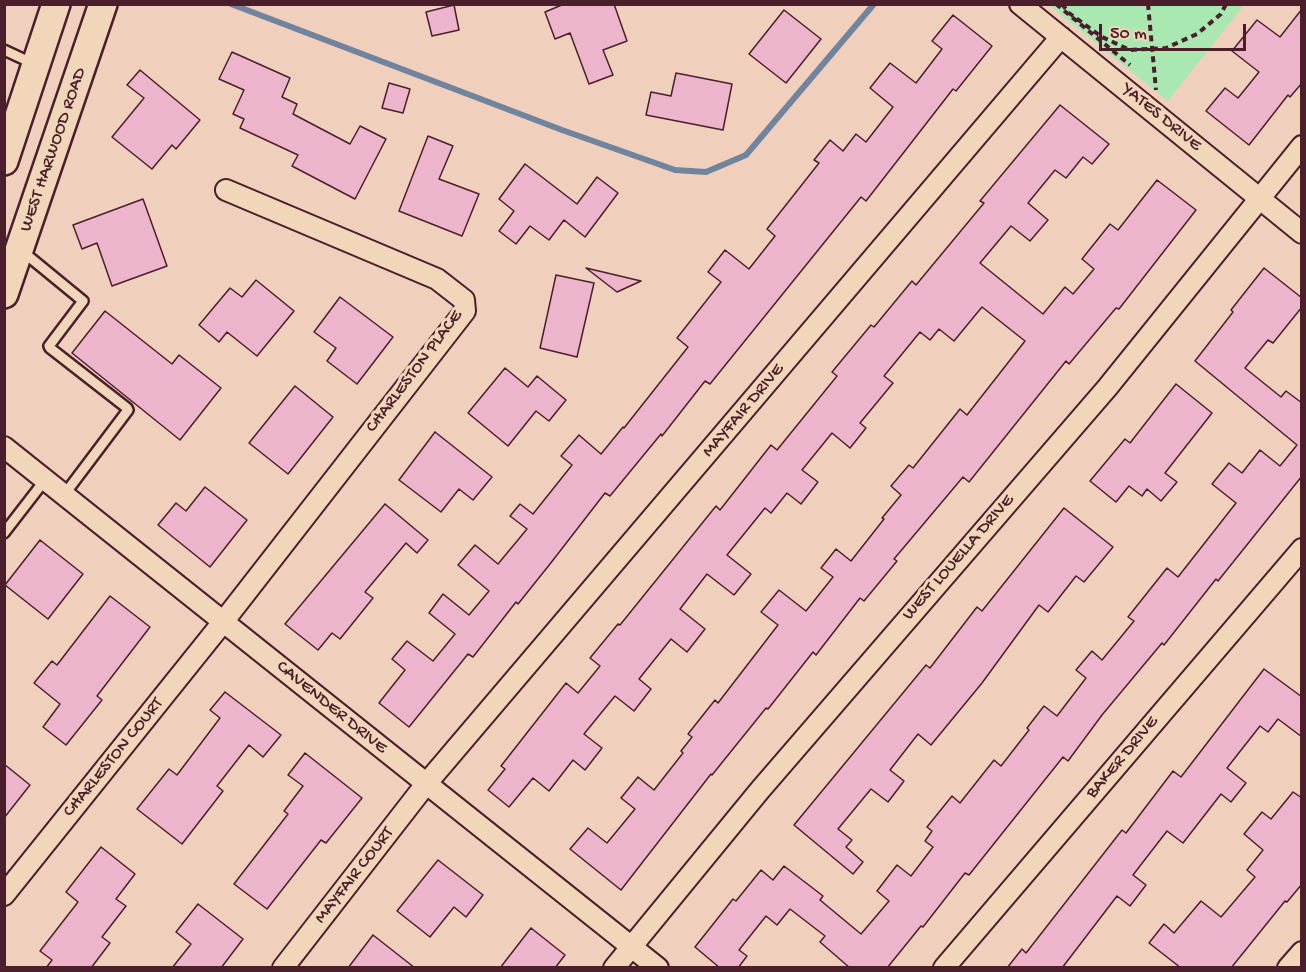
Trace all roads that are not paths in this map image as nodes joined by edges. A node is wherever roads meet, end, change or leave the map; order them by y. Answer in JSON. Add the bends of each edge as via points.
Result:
{"nodes":[{"id":1,"x":56,"y":4,"type":"edge"},
{"id":2,"x":103,"y":4,"type":"edge"},
{"id":3,"x":1020,"y":4,"type":"edge"},
{"id":4,"x":1061,"y":37,"type":"junction"},
{"id":5,"x":4,"y":50,"type":"edge"},
{"id":6,"x":36,"y":65,"type":"junction"},
{"id":7,"x":1302,"y":146,"type":"edge"},
{"id":8,"x":4,"y":161,"type":"edge"},
{"id":9,"x":226,"y":190,"type":"dead end"},
{"id":10,"x":1260,"y":198,"type":"junction"},
{"id":11,"x":1302,"y":233,"type":"edge"},
{"id":12,"x":20,"y":250,"type":"junction"},
{"id":13,"x":4,"y":294,"type":"edge"},
{"id":14,"x":4,"y":447,"type":"edge"},
{"id":15,"x":45,"y":480,"type":"junction"},
{"id":16,"x":64,"y":495,"type":"junction"},
{"id":17,"x":4,"y":533,"type":"edge"},
{"id":18,"x":1302,"y":549,"type":"edge"},
{"id":19,"x":223,"y":622,"type":"junction"},
{"id":20,"x":426,"y":784,"type":"junction"},
{"id":21,"x":4,"y":895,"type":"edge"},
{"id":22,"x":631,"y":946,"type":"junction"},
{"id":23,"x":1302,"y":952,"type":"edge"},
{"id":24,"x":283,"y":968,"type":"edge"},
{"id":25,"x":614,"y":968,"type":"edge"},
{"id":26,"x":658,"y":968,"type":"edge"},
{"id":27,"x":944,"y":968,"type":"edge"},
{"id":28,"x":1288,"y":968,"type":"edge"}],
"edges":[{"from":1,"to":6,"type":"main road"},
{"from":2,"to":12,"type":"main road","name":"WEST HARWOOD ROAD"},
{"from":3,"to":4,"type":"street","name":"YATES DRIVE"},
{"from":4,"to":10,"type":"street","name":"YATES DRIVE"},
{"from":4,"to":20,"type":"street","name":"MAYFAIR DRIVE"},
{"from":5,"to":6,"type":"lane"},
{"from":6,"to":8,"type":"main road"},
{"from":7,"to":10,"type":"street","name":"WEST LOUELLA DRIVE"},
{"from":9,"to":19,"type":"street","name":"CHARLESTON PLACE","via":[[437,279],[464,300],[465,311]]},
{"from":10,"to":11,"type":"street","name":"YATES DRIVE"},
{"from":10,"to":22,"type":"street","name":"WEST LOUELLA DRIVE","via":[[1107,388],[767,781]]},
{"from":12,"to":13,"type":"main road","name":"WEST HARWOOD ROAD"},
{"from":12,"to":16,"type":"lane","via":[[83,301],[50,348],[128,411]]},
{"from":14,"to":15,"type":"street","name":"CAVENDER DRIVE"},
{"from":15,"to":16,"type":"street","name":"CAVENDER DRIVE"},
{"from":15,"to":17,"type":"lane"},
{"from":16,"to":19,"type":"street","name":"CAVENDER DRIVE"},
{"from":18,"to":27,"type":"street","name":"BAKER DRIVE"},
{"from":19,"to":20,"type":"street","name":"CAVENDER DRIVE"},
{"from":19,"to":21,"type":"street","name":"CHARLESTON COURT"},
{"from":20,"to":22,"type":"street","name":"CAVENDER DRIVE"},
{"from":20,"to":24,"type":"street","name":"MAYFAIR COURT"},
{"from":22,"to":25,"type":"street","name":"WEST LOUELLA DRIVE"},
{"from":22,"to":26,"type":"street","name":"CAVENDER DRIVE"},
{"from":23,"to":28,"type":"street"}]}
